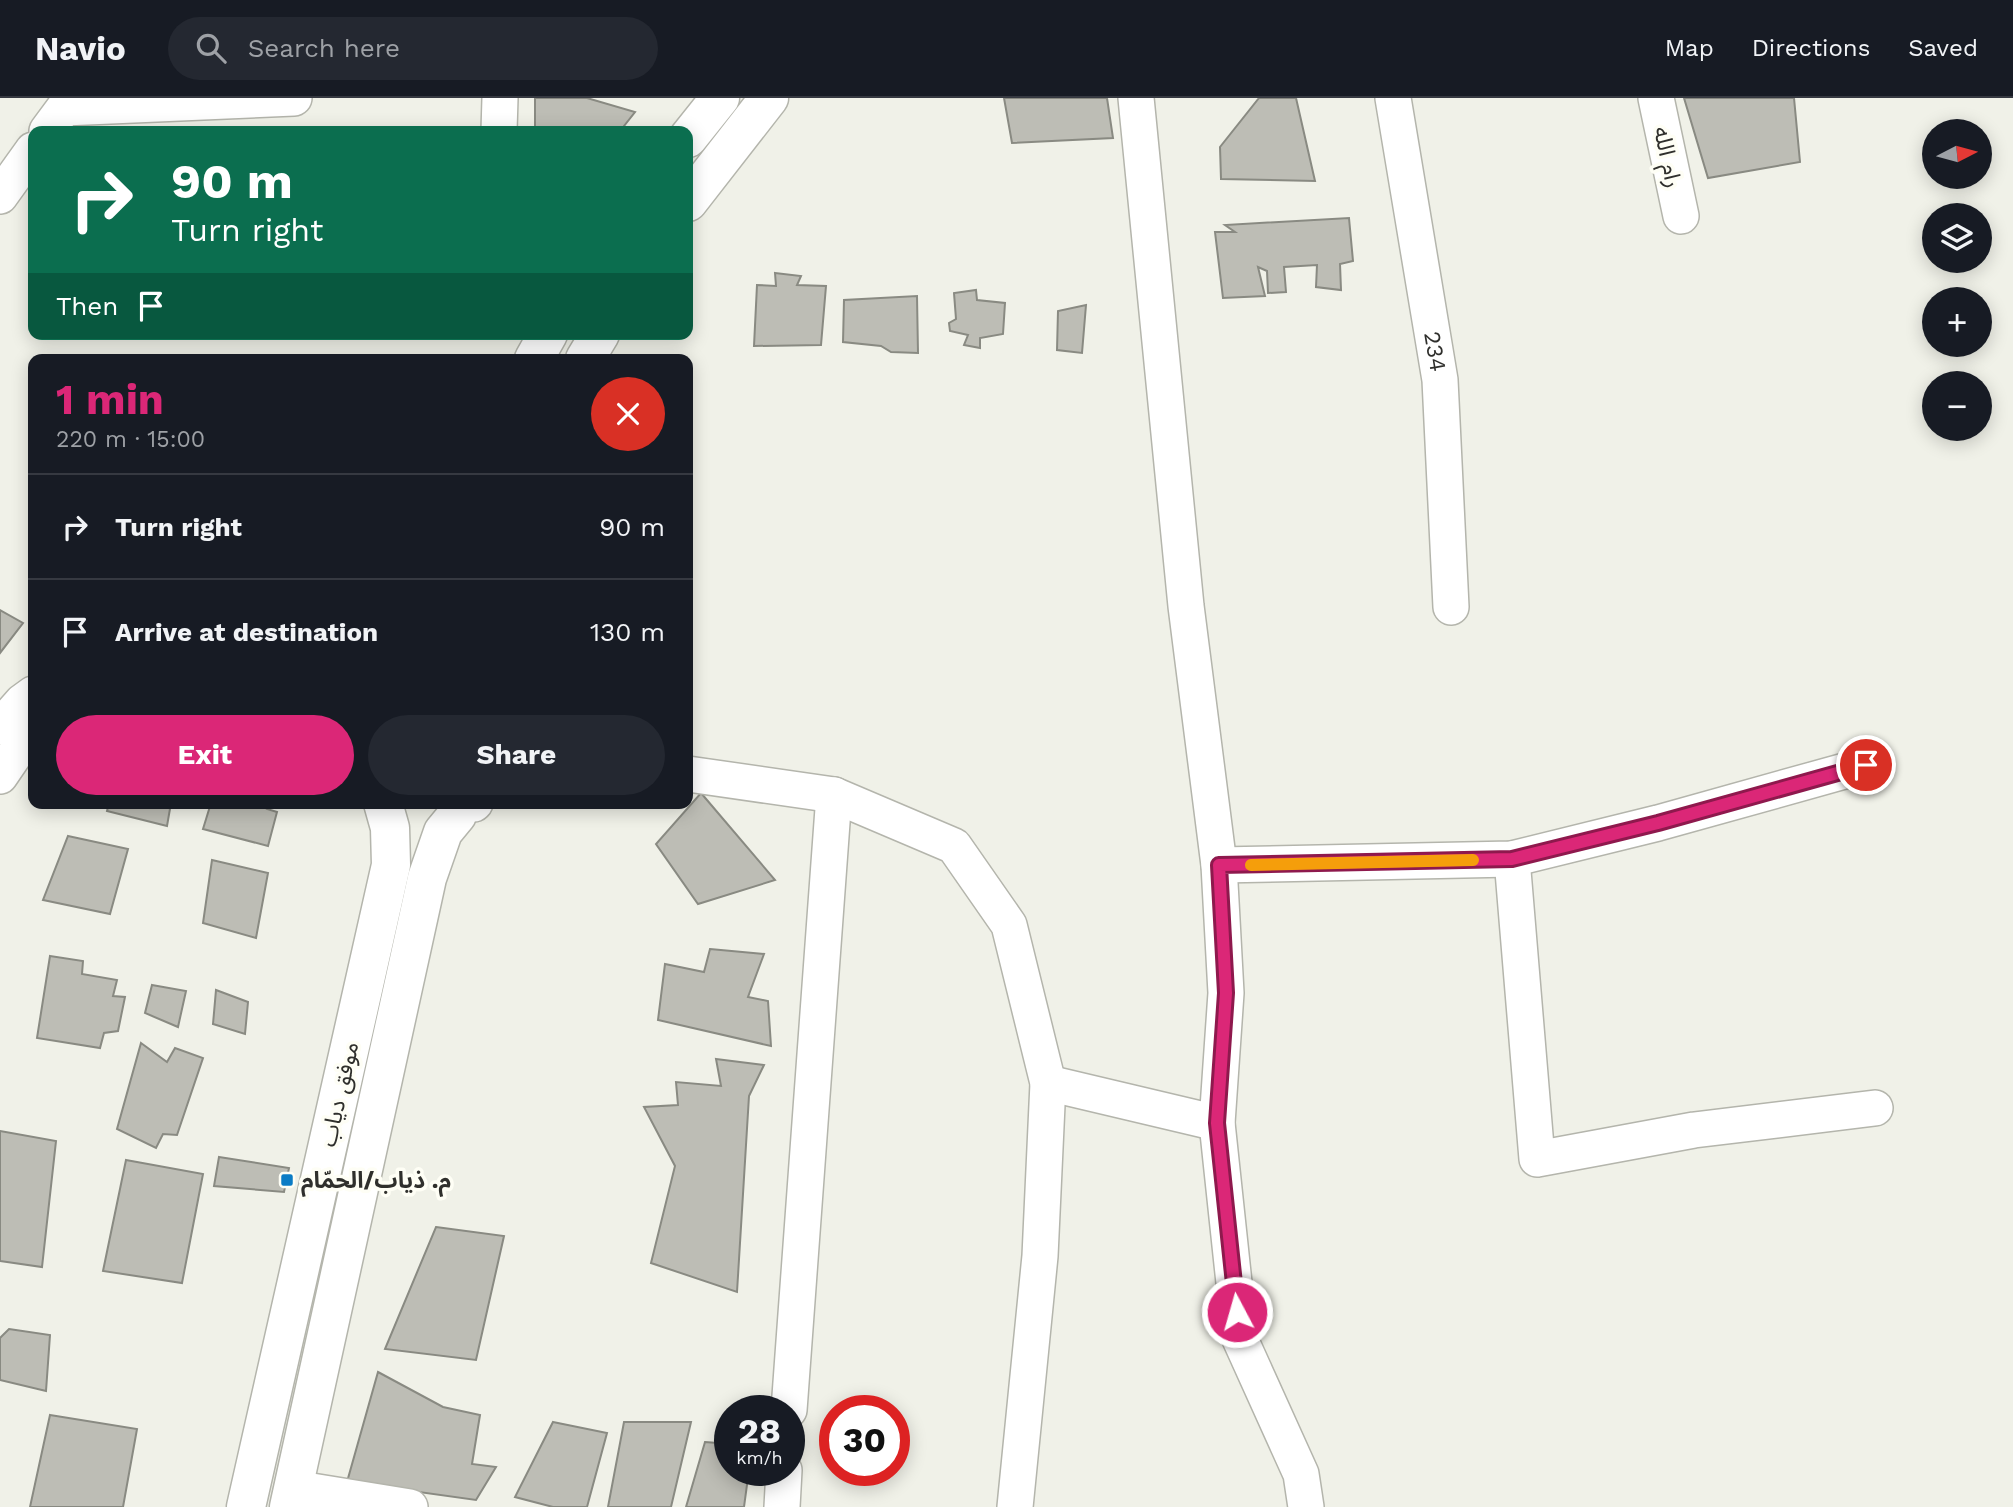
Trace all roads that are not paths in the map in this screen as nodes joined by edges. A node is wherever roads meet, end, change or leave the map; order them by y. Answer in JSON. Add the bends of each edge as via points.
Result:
{"nodes":[{"id":1,"x":294,"y":98,"type":"edge"},
{"id":2,"x":500,"y":98,"type":"edge"},
{"id":3,"x":720,"y":98,"type":"edge"},
{"id":4,"x":769,"y":98,"type":"edge"},
{"id":5,"x":1136,"y":98,"type":"edge"},
{"id":6,"x":1393,"y":98,"type":"edge"},
{"id":7,"x":1656,"y":98,"type":"edge"},
{"id":8,"x":51,"y":126,"type":"edge"},
{"id":9,"x":499,"y":126,"type":"edge"},
{"id":10,"x":693,"y":132,"type":"edge"},
{"id":11,"x":28,"y":157,"type":"edge"},
{"id":12,"x":0,"y":196,"type":"edge"},
{"id":13,"x":693,"y":196,"type":"edge"},
{"id":14,"x":1681,"y":216,"type":"dead end"},
{"id":15,"x":559,"y":340,"type":"edge"},
{"id":16,"x":577,"y":354,"type":"edge"},
{"id":17,"x":1451,"y":607,"type":"dead end"},
{"id":18,"x":28,"y":698,"type":"edge"},
{"id":19,"x":0,"y":727,"type":"edge"},
{"id":20,"x":28,"y":740,"type":"edge"},
{"id":21,"x":1866,"y":765,"type":"dead end"},
{"id":22,"x":693,"y":775,"type":"edge"},
{"id":23,"x":0,"y":776,"type":"edge"},
{"id":24,"x":834,"y":795,"type":"junction"},
{"id":25,"x":386,"y":809,"type":"edge"},
{"id":26,"x":394,"y":809,"type":"edge"},
{"id":27,"x":463,"y":809,"type":"edge"},
{"id":28,"x":467,"y":809,"type":"edge"},
{"id":29,"x":1512,"y":859,"type":"junction"},
{"id":30,"x":1219,"y":865,"type":"junction"},
{"id":31,"x":1048,"y":1083,"type":"junction"},
{"id":32,"x":1875,"y":1108,"type":"dead end"},
{"id":33,"x":1217,"y":1123,"type":"junction"},
{"id":34,"x":790,"y":1395,"type":"edge"},
{"id":35,"x":783,"y":1486,"type":"edge"},
{"id":36,"x":291,"y":1497,"type":"edge"},
{"id":37,"x":246,"y":1507,"type":"edge"},
{"id":38,"x":410,"y":1507,"type":"edge"},
{"id":39,"x":782,"y":1507,"type":"edge"},
{"id":40,"x":1015,"y":1507,"type":"edge"},
{"id":41,"x":1306,"y":1507,"type":"edge"}],
"edges":[{"from":1,"to":8,"type":"street","via":[[64,108]]},
{"from":2,"to":9,"type":"street"},
{"from":3,"to":10,"type":"main road"},
{"from":4,"to":13,"type":"main road"},
{"from":5,"to":30,"type":"street","via":[[1186,606]]},
{"from":6,"to":17,"type":"street","name":"234","via":[[1440,380]]},
{"from":7,"to":14,"type":"street","name":"رام الله"},
{"from":11,"to":12,"type":"street"},
{"from":15,"to":16,"type":"street"},
{"from":18,"to":19,"type":"street"},
{"from":20,"to":23,"type":"street"},
{"from":21,"to":29,"type":"street"},
{"from":22,"to":24,"type":"street"},
{"from":24,"to":31,"type":"street","via":[[954,846],[1009,925]]},
{"from":24,"to":34,"type":"street"},
{"from":25,"to":37,"type":"main road","name":"موفق دياب","via":[[391,865]]},
{"from":26,"to":27,"type":"main road","via":[[415,818],[438,820]]},
{"from":28,"to":36,"type":"main road","name":"موفق دياب","via":[[443,832],[427,878]]},
{"from":29,"to":30,"type":"street"},
{"from":29,"to":32,"type":"street","via":[[1537,1159],[1694,1130]]},
{"from":30,"to":33,"type":"street","via":[[1226,993]]},
{"from":31,"to":33,"type":"street"},
{"from":31,"to":40,"type":"street","via":[[1040,1256]]},
{"from":33,"to":41,"type":"street","via":[[1240,1339],[1301,1474]]},
{"from":35,"to":39,"type":"street"},
{"from":36,"to":38,"type":"street"}]}
